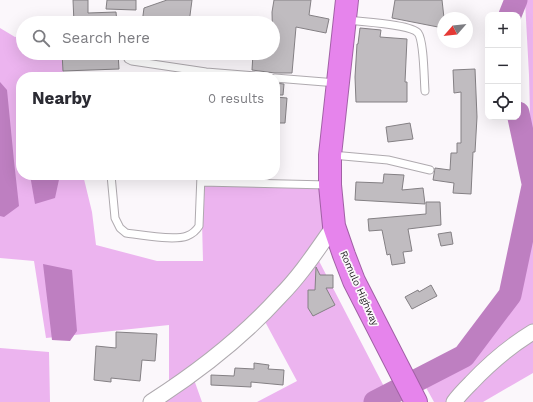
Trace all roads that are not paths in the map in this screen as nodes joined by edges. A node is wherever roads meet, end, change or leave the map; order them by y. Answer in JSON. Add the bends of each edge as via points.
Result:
{"nodes":[{"id":1,"x":346,"y":10,"type":"edge"},
{"id":2,"x":130,"y":60,"type":"edge"},
{"id":3,"x":195,"y":72,"type":"edge"},
{"id":4,"x":280,"y":78,"type":"edge"},
{"id":5,"x":338,"y":83,"type":"junction"},
{"id":6,"x":425,"y":91,"type":"dead end"},
{"id":7,"x":330,"y":155,"type":"junction"},
{"id":8,"x":430,"y":170,"type":"dead end"},
{"id":9,"x":111,"y":180,"type":"edge"},
{"id":10,"x":201,"y":180,"type":"edge"},
{"id":11,"x":238,"y":180,"type":"edge"},
{"id":12,"x":330,"y":185,"type":"junction"},
{"id":13,"x":334,"y":226,"type":"junction"},
{"id":14,"x":533,"y":332,"type":"edge"},
{"id":15,"x":151,"y":402,"type":"edge"},
{"id":16,"x":416,"y":402,"type":"edge"},
{"id":17,"x":454,"y":402,"type":"edge"}],
"edges":[{"from":1,"to":5,"type":"highway","name":"Romulo Highway"},
{"from":1,"to":6,"type":"lane","via":[[412,28],[418,32],[421,40]]},
{"from":2,"to":3,"type":"lane"},
{"from":4,"to":5,"type":"lane"},
{"from":5,"to":7,"type":"highway","name":"Romulo Highway"},
{"from":7,"to":8,"type":"lane","via":[[388,160]]},
{"from":7,"to":12,"type":"highway","name":"Romulo Highway"},
{"from":9,"to":10,"type":"lane","via":[[115,218],[120,228],[126,233],[178,238],[194,232],[199,226]]},
{"from":11,"to":12,"type":"lane"},
{"from":12,"to":13,"type":"highway","name":"Romulo Highway"},
{"from":13,"to":15,"type":"street","via":[[304,269],[262,316],[214,358]]},
{"from":13,"to":16,"type":"highway","name":"Romulo Highway","via":[[354,281]]},
{"from":14,"to":17,"type":"street","via":[[516,342],[479,375]]}]}
